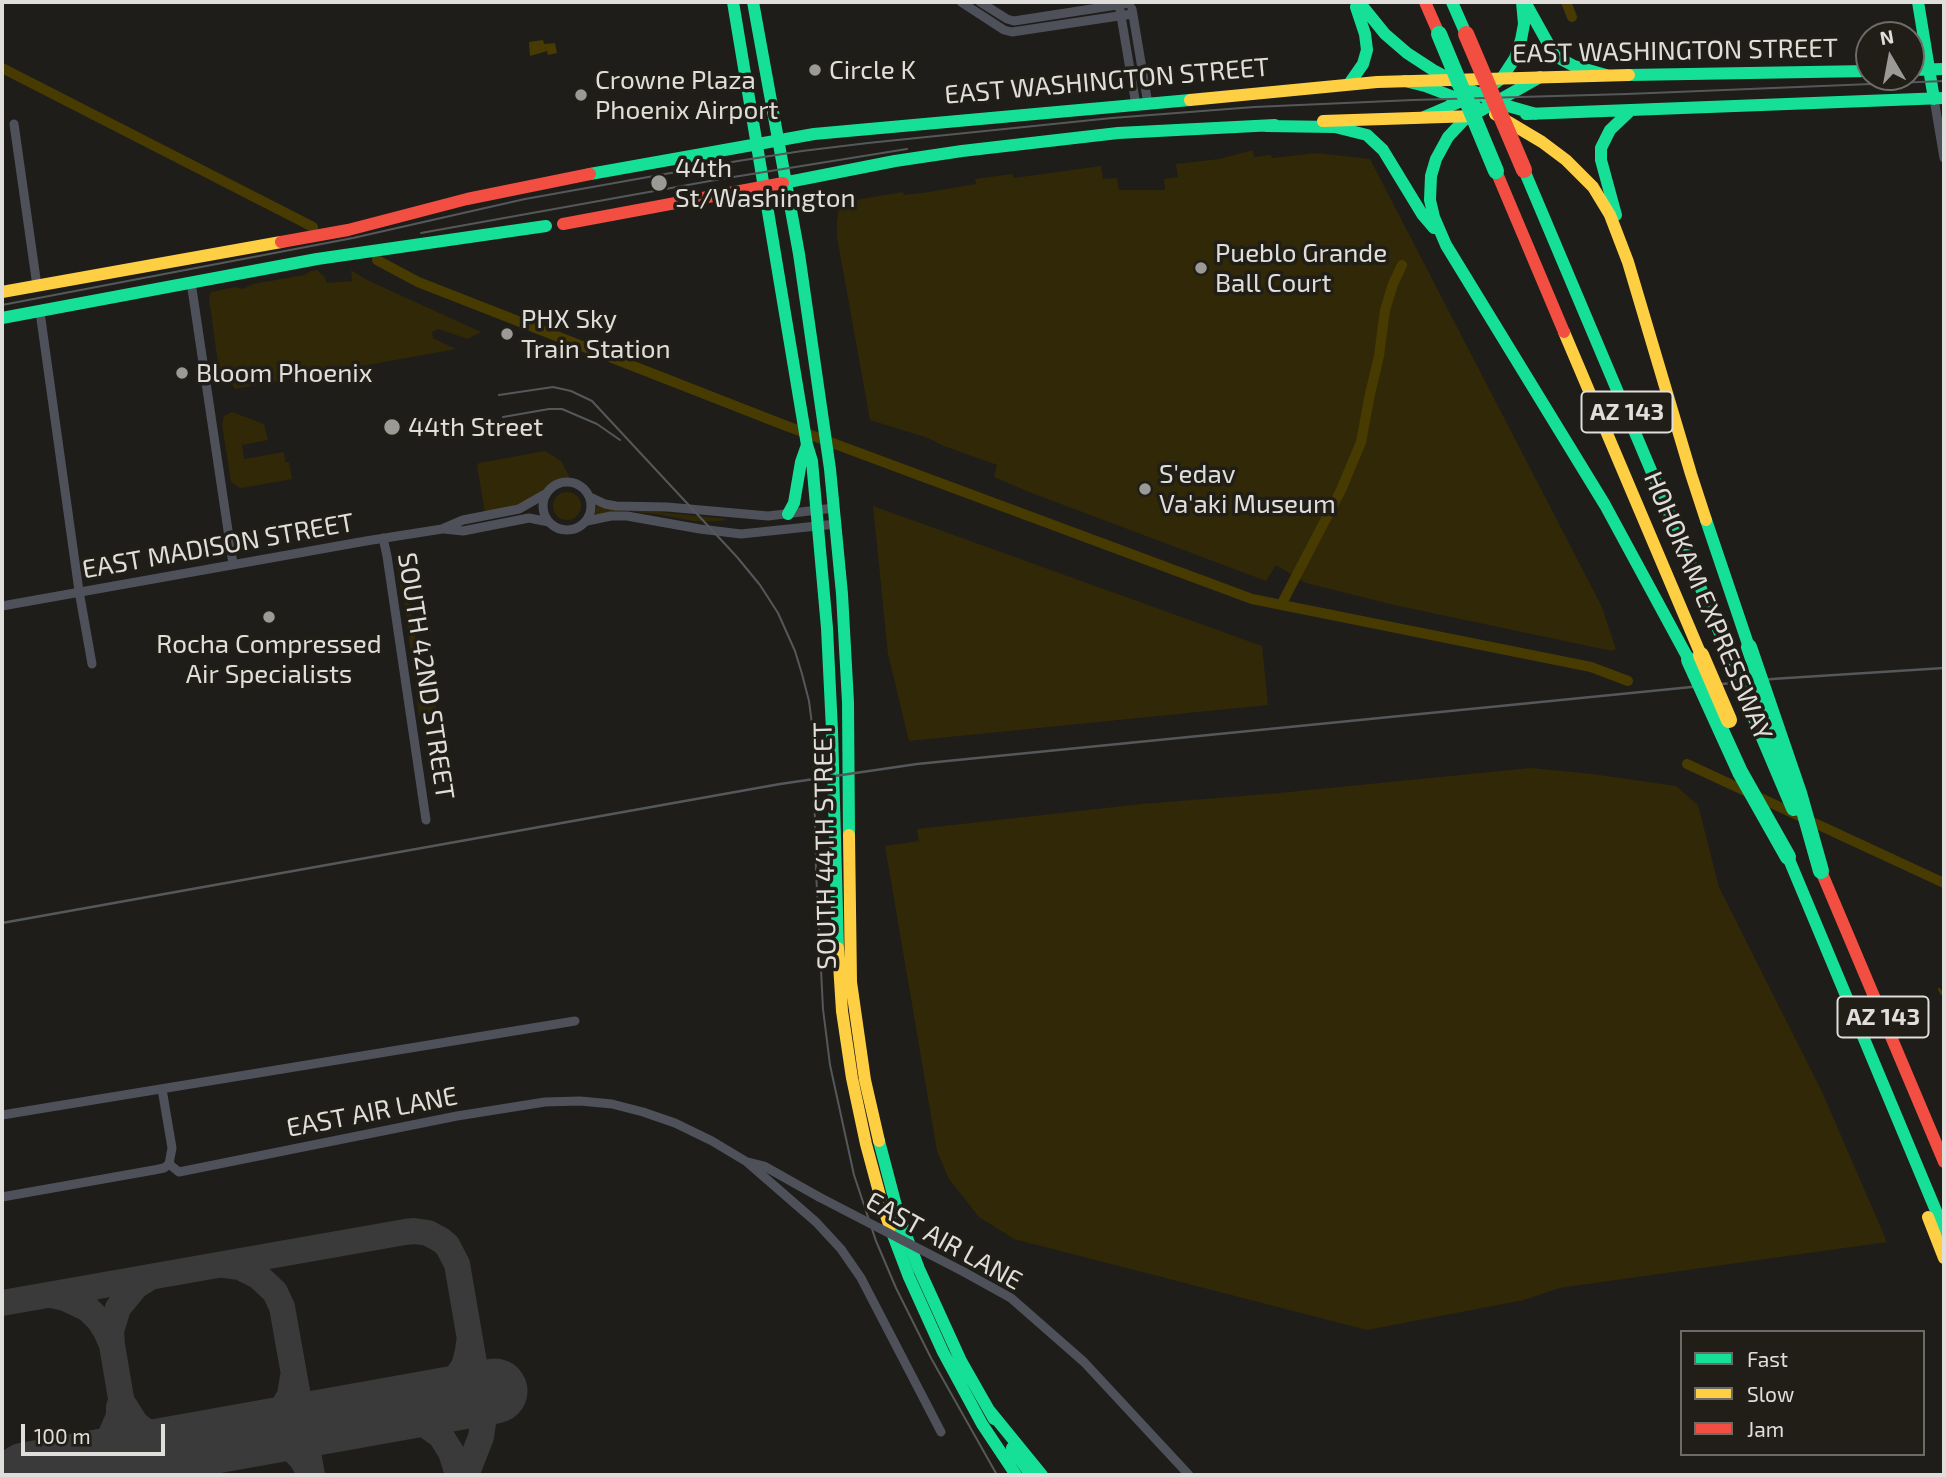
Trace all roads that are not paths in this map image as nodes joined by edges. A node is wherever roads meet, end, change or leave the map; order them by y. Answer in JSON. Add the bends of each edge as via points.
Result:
{"nodes":[{"id":1,"x":733,"y":2,"type":"edge"},
{"id":2,"x":753,"y":2,"type":"edge"},
{"id":3,"x":961,"y":2,"type":"edge"},
{"id":4,"x":980,"y":2,"type":"edge"},
{"id":5,"x":1130,"y":2,"type":"edge"},
{"id":6,"x":1356,"y":2,"type":"edge"},
{"id":7,"x":1425,"y":2,"type":"edge"},
{"id":8,"x":1454,"y":2,"type":"edge"},
{"id":9,"x":1523,"y":2,"type":"edge"},
{"id":10,"x":1917,"y":2,"type":"edge"},
{"id":11,"x":1118,"y":3,"type":"edge"},
{"id":12,"x":1132,"y":14,"type":"junction"},
{"id":13,"x":1121,"y":16,"type":"junction"},
{"id":14,"x":1937,"y":69,"type":"edge"},
{"id":15,"x":1855,"y":71,"type":"edge"},
{"id":16,"x":1606,"y":75,"type":"junction"},
{"id":17,"x":1541,"y":77,"type":"junction"},
{"id":18,"x":1502,"y":78,"type":"junction"},
{"id":19,"x":1452,"y":79,"type":"junction"},
{"id":20,"x":1405,"y":81,"type":"junction"},
{"id":21,"x":1349,"y":84,"type":"junction"},
{"id":22,"x":1939,"y":99,"type":"edge"},
{"id":23,"x":1142,"y":105,"type":"junction"},
{"id":24,"x":1482,"y":106,"type":"junction"},
{"id":25,"x":1629,"y":112,"type":"junction"},
{"id":26,"x":14,"y":124,"type":"dead end"},
{"id":27,"x":1266,"y":126,"type":"junction"},
{"id":28,"x":778,"y":140,"type":"junction"},
{"id":29,"x":757,"y":144,"type":"junction"},
{"id":30,"x":1944,"y":158,"type":"edge"},
{"id":31,"x":786,"y":183,"type":"junction"},
{"id":32,"x":765,"y":187,"type":"junction"},
{"id":33,"x":563,"y":224,"type":"dead end"},
{"id":34,"x":545,"y":226,"type":"dead end"},
{"id":35,"x":1620,"y":238,"type":"junction"},
{"id":36,"x":1446,"y":245,"type":"junction"},
{"id":37,"x":191,"y":282,"type":"junction"},
{"id":38,"x":37,"y":286,"type":"junction"},
{"id":39,"x":2,"y":292,"type":"edge"},
{"id":40,"x":40,"y":312,"type":"junction"},
{"id":41,"x":2,"y":318,"type":"edge"},
{"id":42,"x":807,"y":445,"type":"junction"},
{"id":43,"x":547,"y":493,"type":"junction"},
{"id":44,"x":590,"y":497,"type":"junction"},
{"id":45,"x":788,"y":514,"type":"junction"},
{"id":46,"x":835,"y":516,"type":"junction"},
{"id":47,"x":818,"y":518,"type":"junction"},
{"id":48,"x":587,"y":521,"type":"junction"},
{"id":49,"x":549,"y":522,"type":"junction"},
{"id":50,"x":442,"y":529,"type":"junction"},
{"id":51,"x":383,"y":538,"type":"junction"},
{"id":52,"x":233,"y":564,"type":"junction"},
{"id":53,"x":79,"y":591,"type":"junction"},
{"id":54,"x":2,"y":606,"type":"edge"},
{"id":55,"x":1695,"y":657,"type":"junction"},
{"id":56,"x":92,"y":664,"type":"dead end"},
{"id":57,"x":426,"y":820,"type":"dead end"},
{"id":58,"x":1821,"y":871,"type":"junction"},
{"id":59,"x":575,"y":1021,"type":"dead end"},
{"id":60,"x":162,"y":1089,"type":"junction"},
{"id":61,"x":2,"y":1115,"type":"edge"},
{"id":62,"x":1901,"y":1124,"type":"junction"},
{"id":63,"x":747,"y":1162,"type":"junction"},
{"id":64,"x":1944,"y":1162,"type":"edge"},
{"id":65,"x":169,"y":1164,"type":"junction"},
{"id":66,"x":2,"y":1196,"type":"edge"},
{"id":67,"x":1944,"y":1230,"type":"edge"},
{"id":68,"x":1944,"y":1258,"type":"edge"},
{"id":69,"x":985,"y":1417,"type":"junction"},
{"id":70,"x":942,"y":1432,"type":"dead end"},
{"id":71,"x":1010,"y":1475,"type":"edge"},
{"id":72,"x":1016,"y":1475,"type":"edge"},
{"id":73,"x":1031,"y":1475,"type":"edge"},
{"id":74,"x":1042,"y":1475,"type":"edge"},
{"id":75,"x":1189,"y":1475,"type":"edge"}],
"edges":[{"from":1,"to":29,"type":"main road","name":"SOUTH 44TH STREET"},
{"from":2,"to":28,"type":"main road","name":"SOUTH 44TH STREET"},
{"from":3,"to":13,"type":"street","via":[[1012,32]]},
{"from":4,"to":11,"type":"street","via":[[1014,21]]},
{"from":5,"to":11,"type":"street"},
{"from":5,"to":12,"type":"street"},
{"from":6,"to":19,"type":"main road","via":[[1395,44]]},
{"from":6,"to":21,"type":"main road","via":[[1367,50]]},
{"from":7,"to":55,"type":"main road","name":"HOHOKAM EXPRESSWAY","number":"AZ 143","bridge":true},
{"from":8,"to":58,"type":"main road","name":"HOHOKAM EXPRESSWAY","number":"AZ 143","bridge":true},
{"from":9,"to":16,"type":"main road","via":[[1555,56]]},
{"from":9,"to":18,"type":"main road","via":[[1521,40]]},
{"from":10,"to":14,"type":"main road"},
{"from":11,"to":13,"type":"street"},
{"from":12,"to":13,"type":"street"},
{"from":12,"to":23,"type":"street"},
{"from":13,"to":23,"type":"street"},
{"from":14,"to":22,"type":"main road"},
{"from":15,"to":16,"type":"main road","name":"EAST WASHINGTON STREET"},
{"from":16,"to":17,"type":"main road","name":"EAST WASHINGTON STREET"},
{"from":17,"to":18,"type":"main road","name":"EAST WASHINGTON STREET"},
{"from":17,"to":24,"type":"main road"},
{"from":18,"to":19,"type":"main road","name":"EAST WASHINGTON STREET"},
{"from":18,"to":24,"type":"main road"},
{"from":19,"to":20,"type":"main road","name":"EAST WASHINGTON STREET"},
{"from":19,"to":24,"type":"main road"},
{"from":20,"to":21,"type":"main road","name":"EAST WASHINGTON STREET"},
{"from":20,"to":24,"type":"main road"},
{"from":21,"to":23,"type":"main road","name":"EAST WASHINGTON STREET"},
{"from":22,"to":25,"type":"main road","name":"EAST WASHINGTON STREET"},
{"from":22,"to":30,"type":"street"},
{"from":23,"to":28,"type":"main road","name":"EAST WASHINGTON STREET"},
{"from":24,"to":25,"type":"main road","name":"EAST WASHINGTON STREET","via":[[1536,114]]},
{"from":24,"to":27,"type":"main road","name":"EAST WASHINGTON STREET","via":[[1424,117]]},
{"from":24,"to":35,"type":"main road","via":[[1542,142],[1581,173],[1605,204]]},
{"from":24,"to":36,"type":"main road","via":[[1448,137],[1431,176],[1431,207]]},
{"from":25,"to":35,"type":"main road","via":[[1606,136],[1601,154]]},
{"from":26,"to":38,"type":"street"},
{"from":27,"to":31,"type":"main road","name":"EAST WASHINGTON STREET","via":[[1118,133],[1008,145],[928,155]]},
{"from":27,"to":36,"type":"main road","via":[[1341,127],[1367,135],[1383,150]]},
{"from":28,"to":29,"type":"main road","name":"EAST WASHINGTON STREET"},
{"from":28,"to":31,"type":"main road","name":"SOUTH 44TH STREET"},
{"from":29,"to":32,"type":"main road","name":"SOUTH 44TH STREET"},
{"from":29,"to":38,"type":"main road","name":"EAST WASHINGTON STREET","via":[[467,199],[360,228]]},
{"from":31,"to":32,"type":"main road","name":"EAST WASHINGTON STREET"},
{"from":31,"to":46,"type":"main road","name":"SOUTH 44TH STREET"},
{"from":32,"to":33,"type":"main road","name":"EAST WASHINGTON STREET"},
{"from":32,"to":42,"type":"main road","name":"SOUTH 44TH STREET"},
{"from":34,"to":37,"type":"main road"},
{"from":35,"to":58,"type":"main road","bridge":true,"via":[[1685,456]]},
{"from":36,"to":55,"type":"main road"},
{"from":37,"to":40,"type":"main road"},
{"from":37,"to":52,"type":"street"},
{"from":38,"to":39,"type":"main road"},
{"from":40,"to":41,"type":"main road"},
{"from":40,"to":53,"type":"street"},
{"from":42,"to":45,"type":"main road"},
{"from":42,"to":47,"type":"main road","name":"SOUTH 44TH STREET"},
{"from":43,"to":44,"type":"street","via":[[557,484],[570,482],[583,487]]},
{"from":43,"to":49,"type":"street","via":[[543,508]]},
{"from":43,"to":50,"type":"street","name":"EAST MADISON STREET","via":[[519,509]]},
{"from":44,"to":45,"type":"street","via":[[616,506]]},
{"from":44,"to":48,"type":"street"},
{"from":45,"to":47,"type":"street"},
{"from":46,"to":47,"type":"street"},
{"from":46,"to":47,"type":"street"},
{"from":46,"to":69,"type":"main road","name":"SOUTH 44TH STREET","via":[[848,702],[851,982],[865,1080],[899,1217]]},
{"from":47,"to":48,"type":"street","via":[[741,534],[628,516]]},
{"from":47,"to":69,"type":"main road","name":"SOUTH 44TH STREET","via":[[832,730],[837,936],[852,1078],[883,1207],[909,1277],[943,1352]]},
{"from":48,"to":49,"type":"street","via":[[569,530]]},
{"from":49,"to":50,"type":"street","name":"EAST MADISON STREET","via":[[529,518],[463,531]]},
{"from":50,"to":51,"type":"street","name":"EAST MADISON STREET"},
{"from":51,"to":52,"type":"street","name":"EAST MADISON STREET"},
{"from":51,"to":57,"type":"street","name":"SOUTH 42ND STREET"},
{"from":52,"to":53,"type":"street","name":"EAST MADISON STREET"},
{"from":53,"to":54,"type":"street","name":"EAST MADISON STREET"},
{"from":53,"to":56,"type":"street"},
{"from":55,"to":62,"type":"main road","name":"HOHOKAM EXPRESSWAY","number":"AZ 143","bridge":true,"via":[[1788,857]]},
{"from":58,"to":64,"type":"main road","name":"HOHOKAM EXPRESSWAY","number":"AZ 143"},
{"from":59,"to":60,"type":"street","name":"EAST AIR LANE"},
{"from":60,"to":61,"type":"street","name":"EAST AIR LANE"},
{"from":60,"to":65,"type":"street","via":[[172,1148]]},
{"from":62,"to":67,"type":"main road","name":"HOHOKAM EXPRESSWAY","number":"AZ 143"},
{"from":62,"to":68,"type":"main road"},
{"from":63,"to":65,"type":"street","name":"EAST AIR LANE","via":[[675,1123],[612,1104],[580,1101],[457,1116],[179,1172]]},
{"from":63,"to":70,"type":"street","name":"EAST AIR LANE","via":[[841,1249]]},
{"from":63,"to":75,"type":"street","name":"EAST AIR LANE","bridge":true,"via":[[764,1166],[1011,1298],[1084,1362]]},
{"from":65,"to":66,"type":"street","name":"EAST AIR LANE"},
{"from":69,"to":71,"type":"main road"},
{"from":69,"to":72,"type":"main road","name":"SOUTH 44TH STREET"},
{"from":69,"to":73,"type":"main road","name":"SOUTH 44TH STREET"},
{"from":69,"to":74,"type":"main road"}]}
